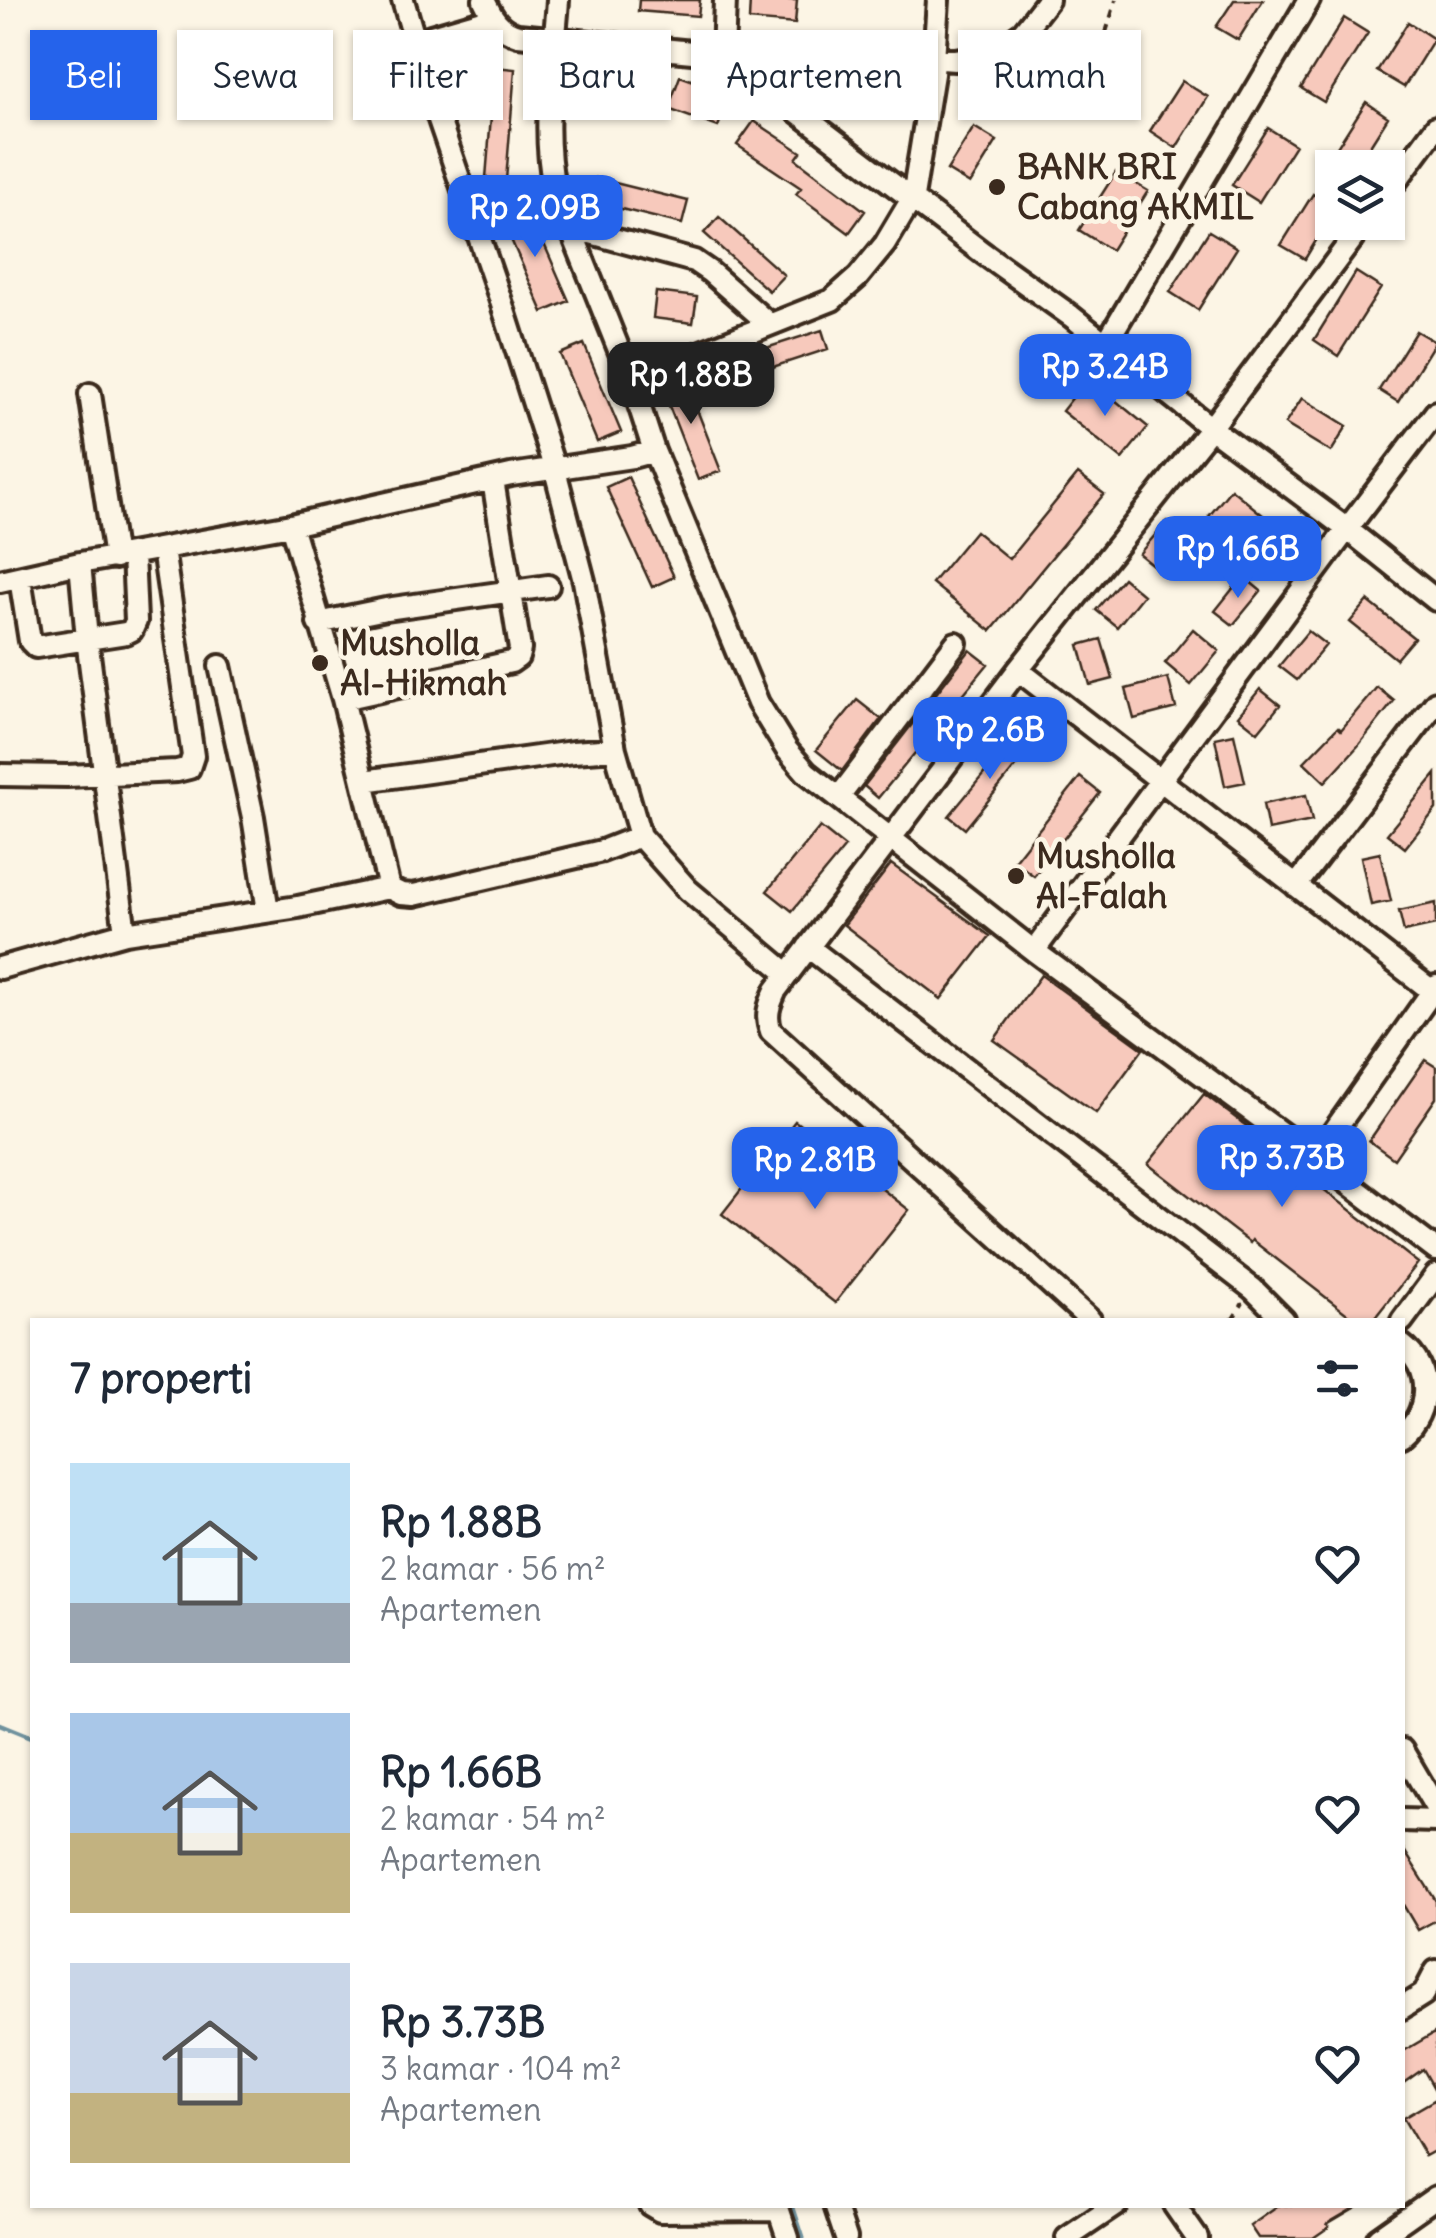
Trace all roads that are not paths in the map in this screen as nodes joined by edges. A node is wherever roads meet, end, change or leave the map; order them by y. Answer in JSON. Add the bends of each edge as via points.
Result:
{"nodes":[{"id":1,"x":404,"y":0,"type":"edge"},
{"id":2,"x":558,"y":0,"type":"edge"},
{"id":3,"x":725,"y":0,"type":"edge"},
{"id":4,"x":938,"y":0,"type":"edge"},
{"id":5,"x":1048,"y":0,"type":"edge"},
{"id":6,"x":1308,"y":0,"type":"edge"},
{"id":7,"x":489,"y":9,"type":"edge"},
{"id":8,"x":412,"y":30,"type":"edge"},
{"id":9,"x":443,"y":30,"type":"edge"},
{"id":10,"x":556,"y":30,"type":"edge"},
{"id":11,"x":724,"y":30,"type":"edge"},
{"id":12,"x":936,"y":30,"type":"edge"},
{"id":13,"x":523,"y":34,"type":"edge"},
{"id":14,"x":938,"y":59,"type":"edge"},
{"id":15,"x":439,"y":120,"type":"edge"},
{"id":16,"x":549,"y":120,"type":"edge"},
{"id":17,"x":810,"y":120,"type":"edge"},
{"id":18,"x":925,"y":120,"type":"edge"},
{"id":19,"x":1436,"y":127,"type":"edge"},
{"id":20,"x":1405,"y":169,"type":"edge"},
{"id":21,"x":913,"y":197,"type":"junction"},
{"id":22,"x":569,"y":227,"type":"junction"},
{"id":23,"x":1352,"y":240,"type":"edge"},
{"id":24,"x":769,"y":324,"type":"junction"},
{"id":25,"x":1106,"y":345,"type":"junction"},
{"id":26,"x":631,"y":380,"type":"junction"},
{"id":27,"x":90,"y":394,"type":"dead end"},
{"id":28,"x":1436,"y":412,"type":"edge"},
{"id":29,"x":1212,"y":428,"type":"junction"},
{"id":30,"x":654,"y":451,"type":"junction"},
{"id":31,"x":548,"y":470,"type":"junction"},
{"id":32,"x":502,"y":478,"type":"junction"},
{"id":33,"x":290,"y":525,"type":"junction"},
{"id":34,"x":1347,"y":529,"type":"junction"},
{"id":35,"x":163,"y":549,"type":"junction"},
{"id":36,"x":124,"y":556,"type":"junction"},
{"id":37,"x":80,"y":563,"type":"junction"},
{"id":38,"x":10,"y":580,"type":"edge"},
{"id":39,"x":548,"y":586,"type":"dead end"},
{"id":40,"x":510,"y":592,"type":"junction"},
{"id":41,"x":1436,"y":600,"type":"edge"},
{"id":42,"x":318,"y":622,"type":"junction"},
{"id":43,"x":87,"y":639,"type":"junction"},
{"id":44,"x":956,"y":643,"type":"dead end"},
{"id":45,"x":220,"y":666,"type":"dead end"},
{"id":46,"x":1018,"y":670,"type":"junction"},
{"id":47,"x":343,"y":699,"type":"junction"},
{"id":48,"x":1436,"y":702,"type":"edge"},
{"id":49,"x":615,"y":748,"type":"junction"},
{"id":50,"x":103,"y":773,"type":"junction"},
{"id":51,"x":0,"y":774,"type":"edge"},
{"id":52,"x":364,"y":781,"type":"junction"},
{"id":53,"x":1159,"y":781,"type":"junction"},
{"id":54,"x":839,"y":798,"type":"junction"},
{"id":55,"x":891,"y":838,"type":"junction"},
{"id":56,"x":633,"y":839,"type":"junction"},
{"id":57,"x":1296,"y":886,"type":"junction"},
{"id":58,"x":390,"y":888,"type":"junction"},
{"id":59,"x":268,"y":911,"type":"junction"},
{"id":60,"x":125,"y":933,"type":"junction"},
{"id":61,"x":808,"y":947,"type":"junction"},
{"id":62,"x":1034,"y":951,"type":"junction"},
{"id":63,"x":0,"y":968,"type":"edge"},
{"id":64,"x":778,"y":989,"type":"junction"},
{"id":65,"x":1435,"y":990,"type":"edge"},
{"id":66,"x":1315,"y":1158,"type":"junction"},
{"id":67,"x":1436,"y":1250,"type":"edge"},
{"id":68,"x":1436,"y":1276,"type":"edge"},
{"id":69,"x":1088,"y":1318,"type":"edge"},
{"id":70,"x":1282,"y":1318,"type":"edge"},
{"id":71,"x":1404,"y":1318,"type":"edge"},
{"id":72,"x":1405,"y":1348,"type":"edge"},
{"id":73,"x":1428,"y":1416,"type":"edge"},
{"id":74,"x":1405,"y":1434,"type":"edge"},
{"id":75,"x":1405,"y":1755,"type":"edge"},
{"id":76,"x":1436,"y":1808,"type":"edge"},
{"id":77,"x":1405,"y":1820,"type":"edge"},
{"id":78,"x":1436,"y":1821,"type":"edge"},
{"id":79,"x":1436,"y":1971,"type":"edge"},
{"id":80,"x":1430,"y":1995,"type":"edge"},
{"id":81,"x":1405,"y":2007,"type":"edge"},
{"id":82,"x":1436,"y":2197,"type":"edge"},
{"id":83,"x":655,"y":2208,"type":"edge"},
{"id":84,"x":748,"y":2208,"type":"edge"},
{"id":85,"x":778,"y":2208,"type":"edge"},
{"id":86,"x":836,"y":2208,"type":"edge"},
{"id":87,"x":1112,"y":2208,"type":"edge"},
{"id":88,"x":1176,"y":2208,"type":"edge"},
{"id":89,"x":788,"y":2238,"type":"edge"},
{"id":90,"x":846,"y":2238,"type":"edge"},
{"id":91,"x":1068,"y":2238,"type":"edge"},
{"id":92,"x":1197,"y":2238,"type":"edge"},
{"id":93,"x":1378,"y":2238,"type":"edge"}],
"edges":[{"from":1,"to":8,"type":"street"},
{"from":2,"to":10,"type":"street"},
{"from":3,"to":11,"type":"street"},
{"from":4,"to":12,"type":"street"},
{"from":5,"to":14,"type":"street","via":[[1002,47]]},
{"from":6,"to":25,"type":"street"},
{"from":7,"to":9,"type":"street"},
{"from":7,"to":13,"type":"street","via":[[506,31]]},
{"from":15,"to":31,"type":"street","via":[[499,295]]},
{"from":16,"to":22,"type":"street","via":[[548,160]]},
{"from":17,"to":21,"type":"street"},
{"from":18,"to":21,"type":"street"},
{"from":19,"to":20,"type":"street"},
{"from":21,"to":24,"type":"street","via":[[884,244],[832,300]]},
{"from":21,"to":25,"type":"street"},
{"from":22,"to":24,"type":"street","via":[[694,261]]},
{"from":22,"to":26,"type":"street"},
{"from":23,"to":29,"type":"street"},
{"from":24,"to":26,"type":"street"},
{"from":25,"to":29,"type":"street"},
{"from":26,"to":30,"type":"street"},
{"from":27,"to":36,"type":"street"},
{"from":28,"to":34,"type":"street"},
{"from":29,"to":34,"type":"street"},
{"from":29,"to":46,"type":"street"},
{"from":30,"to":31,"type":"street"},
{"from":30,"to":54,"type":"street","via":[[758,702],[806,772]]},
{"from":31,"to":32,"type":"street"},
{"from":31,"to":49,"type":"street","via":[[584,581]]},
{"from":32,"to":33,"type":"street"},
{"from":32,"to":40,"type":"street"},
{"from":33,"to":35,"type":"street"},
{"from":33,"to":42,"type":"street"},
{"from":34,"to":41,"type":"street"},
{"from":34,"to":53,"type":"street"},
{"from":35,"to":36,"type":"street"},
{"from":35,"to":50,"type":"street","via":[[190,768]]},
{"from":36,"to":37,"type":"street"},
{"from":36,"to":43,"type":"street","via":[[135,626]]},
{"from":37,"to":38,"type":"street"},
{"from":37,"to":43,"type":"street"},
{"from":38,"to":43,"type":"street","via":[[36,647]]},
{"from":39,"to":40,"type":"street"},
{"from":40,"to":42,"type":"street"},
{"from":40,"to":47,"type":"street","via":[[520,649],[514,660]]},
{"from":42,"to":47,"type":"street"},
{"from":43,"to":50,"type":"street"},
{"from":44,"to":54,"type":"street"},
{"from":45,"to":59,"type":"street"},
{"from":46,"to":53,"type":"street"},
{"from":46,"to":55,"type":"street"},
{"from":47,"to":52,"type":"street"},
{"from":48,"to":57,"type":"street"},
{"from":49,"to":52,"type":"street"},
{"from":49,"to":56,"type":"street"},
{"from":50,"to":51,"type":"street"},
{"from":50,"to":60,"type":"street"},
{"from":52,"to":58,"type":"street"},
{"from":53,"to":57,"type":"street"},
{"from":53,"to":62,"type":"street"},
{"from":54,"to":55,"type":"street"},
{"from":55,"to":61,"type":"street"},
{"from":55,"to":62,"type":"street"},
{"from":56,"to":58,"type":"street","via":[[414,895]]},
{"from":56,"to":64,"type":"street","via":[[716,913]]},
{"from":57,"to":65,"type":"street"},
{"from":58,"to":59,"type":"street"},
{"from":59,"to":60,"type":"street"},
{"from":60,"to":63,"type":"street"},
{"from":61,"to":64,"type":"street"},
{"from":61,"to":70,"type":"street"},
{"from":62,"to":66,"type":"street"},
{"from":64,"to":69,"type":"street","via":[[771,1032]]},
{"from":65,"to":66,"type":"street"},
{"from":66,"to":67,"type":"street"},
{"from":68,"to":71,"type":"street"},
{"from":72,"to":73,"type":"street","via":[[1422,1372]]},
{"from":73,"to":74,"type":"street"},
{"from":75,"to":76,"type":"street"},
{"from":77,"to":78,"type":"street"},
{"from":79,"to":80,"type":"street"},
{"from":80,"to":81,"type":"street"},
{"from":82,"to":93,"type":"street"},
{"from":83,"to":84,"type":"street"},
{"from":85,"to":89,"type":"street"},
{"from":86,"to":90,"type":"street"},
{"from":87,"to":91,"type":"street"},
{"from":88,"to":92,"type":"street"}]}
